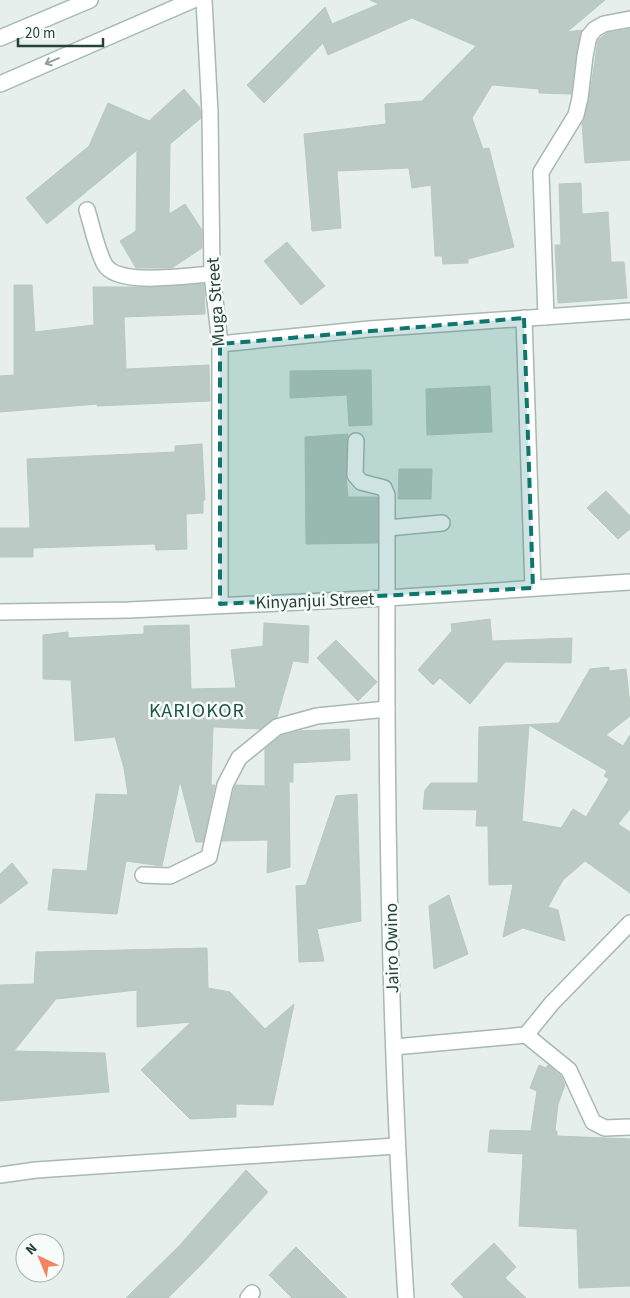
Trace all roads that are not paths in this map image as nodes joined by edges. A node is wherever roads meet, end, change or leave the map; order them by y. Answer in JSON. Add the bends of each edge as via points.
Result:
{"nodes":[{"id":1,"x":90,"y":0,"type":"edge"},
{"id":2,"x":193,"y":0,"type":"edge"},
{"id":3,"x":204,"y":0,"type":"edge"},
{"id":4,"x":630,"y":19,"type":"edge"},
{"id":5,"x":0,"y":38,"type":"edge"},
{"id":6,"x":0,"y":84,"type":"edge"},
{"id":7,"x":87,"y":210,"type":"dead end"},
{"id":8,"x":212,"y":274,"type":"junction"},
{"id":9,"x":630,"y":311,"type":"edge"},
{"id":10,"x":546,"y":317,"type":"junction"},
{"id":11,"x":524,"y":318,"type":"junction"},
{"id":12,"x":220,"y":344,"type":"junction"},
{"id":13,"x":356,"y":441,"type":"dead end"},
{"id":14,"x":442,"y":523,"type":"dead end"},
{"id":15,"x":388,"y":528,"type":"junction"},
{"id":16,"x":630,"y":582,"type":"edge"},
{"id":17,"x":533,"y":588,"type":"junction"},
{"id":18,"x":387,"y":598,"type":"junction"},
{"id":19,"x":220,"y":604,"type":"junction"},
{"id":20,"x":0,"y":612,"type":"edge"},
{"id":21,"x":387,"y":709,"type":"junction"},
{"id":22,"x":144,"y":875,"type":"dead end"},
{"id":23,"x":630,"y":923,"type":"edge"},
{"id":24,"x":526,"y":1035,"type":"junction"},
{"id":25,"x":394,"y":1047,"type":"junction"},
{"id":26,"x":630,"y":1127,"type":"edge"},
{"id":27,"x":396,"y":1146,"type":"junction"},
{"id":28,"x":0,"y":1175,"type":"edge"},
{"id":29,"x":406,"y":1298,"type":"edge"}],
"edges":[{"from":1,"to":5,"type":"street"},
{"from":2,"to":6,"type":"street","one_way":true},
{"from":3,"to":8,"type":"street","name":"Muga Street","via":[[210,113]]},
{"from":4,"to":10,"type":"street","via":[[604,24],[589,36],[576,115],[541,172]]},
{"from":7,"to":8,"type":"street","via":[[106,265],[114,273],[130,278]]},
{"from":8,"to":12,"type":"street","name":"Muga Street"},
{"from":9,"to":10,"type":"street"},
{"from":10,"to":11,"type":"street"},
{"from":11,"to":12,"type":"street"},
{"from":11,"to":17,"type":"street"},
{"from":12,"to":19,"type":"street","name":"Muga Street"},
{"from":13,"to":15,"type":"street","name":"Jairo Owino","via":[[356,475],[361,482],[384,488]]},
{"from":14,"to":15,"type":"street"},
{"from":15,"to":18,"type":"street","name":"Jairo Owino"},
{"from":16,"to":17,"type":"street","name":"Kinyanjui Street"},
{"from":17,"to":18,"type":"street","name":"Kinyanjui Street"},
{"from":18,"to":19,"type":"street","name":"Kinyanjui Street"},
{"from":18,"to":21,"type":"street","name":"Jairo Owino"},
{"from":19,"to":20,"type":"street","name":"Kinyanjui Street","via":[[129,610]]},
{"from":21,"to":22,"type":"street","via":[[317,716],[277,728],[239,758],[225,785],[209,857],[170,876]]},
{"from":21,"to":25,"type":"street","name":"Jairo Owino"},
{"from":23,"to":24,"type":"street","via":[[552,1003]]},
{"from":24,"to":25,"type":"street"},
{"from":24,"to":26,"type":"street","via":[[569,1070],[593,1122],[604,1128]]},
{"from":25,"to":27,"type":"street","name":"Jairo Owino"},
{"from":27,"to":28,"type":"street"},
{"from":27,"to":29,"type":"street","name":"Jairo Owino"}]}
